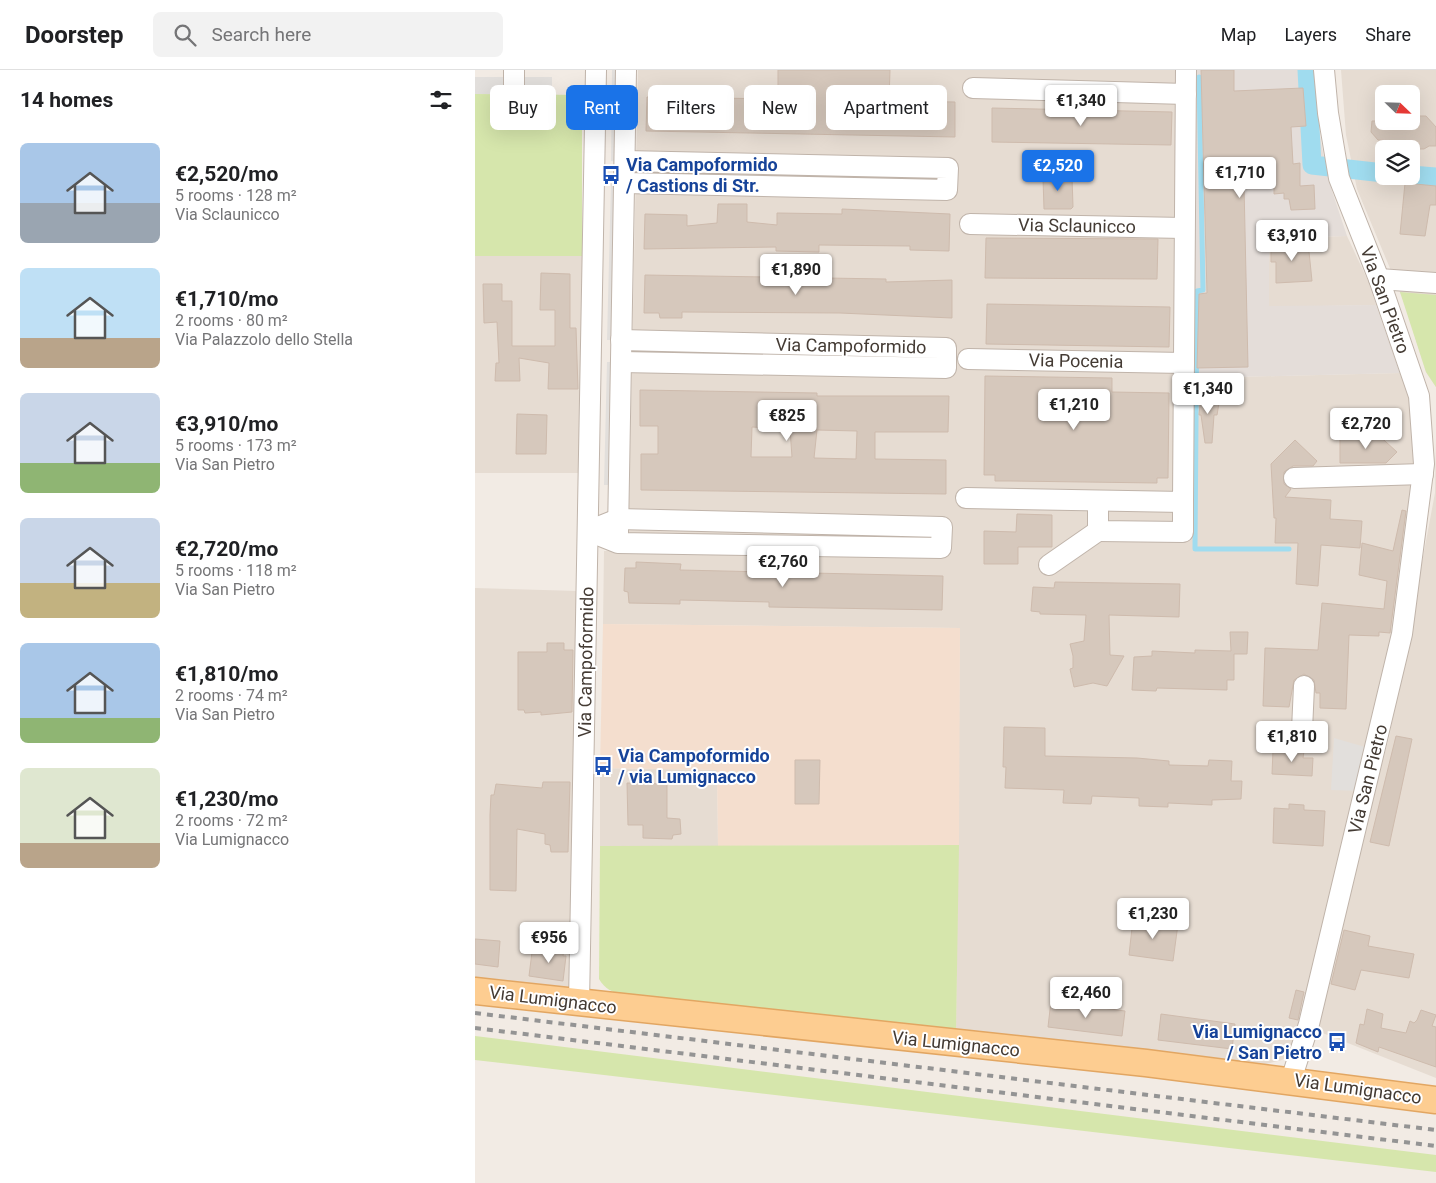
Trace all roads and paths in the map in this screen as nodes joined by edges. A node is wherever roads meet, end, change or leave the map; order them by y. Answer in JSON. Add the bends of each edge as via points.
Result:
{"nodes":[{"id":1,"x":514,"y":70,"type":"edge"},
{"id":2,"x":596,"y":70,"type":"edge"},
{"id":3,"x":626,"y":70,"type":"edge"},
{"id":4,"x":1186,"y":70,"type":"edge"},
{"id":5,"x":1324,"y":70,"type":"edge"},
{"id":6,"x":514,"y":85,"type":"edge"},
{"id":7,"x":973,"y":88,"type":"dead end"},
{"id":8,"x":1186,"y":94,"type":"junction"},
{"id":9,"x":625,"y":161,"type":"junction"},
{"id":10,"x":624,"y":184,"type":"junction"},
{"id":11,"x":970,"y":224,"type":"dead end"},
{"id":12,"x":1184,"y":228,"type":"junction"},
{"id":13,"x":1379,"y":279,"type":"junction"},
{"id":14,"x":1436,"y":283,"type":"edge"},
{"id":15,"x":621,"y":340,"type":"junction"},
{"id":16,"x":968,"y":359,"type":"dead end"},
{"id":17,"x":621,"y":362,"type":"junction"},
{"id":18,"x":1184,"y":363,"type":"junction"},
{"id":19,"x":1428,"y":398,"type":"edge"},
{"id":20,"x":1423,"y":474,"type":"junction"},
{"id":21,"x":1295,"y":478,"type":"dead end"},
{"id":22,"x":966,"y":498,"type":"dead end"},
{"id":23,"x":1098,"y":500,"type":"junction"},
{"id":24,"x":1183,"y":502,"type":"junction"},
{"id":25,"x":619,"y":519,"type":"junction"},
{"id":26,"x":588,"y":531,"type":"junction"},
{"id":27,"x":1098,"y":532,"type":"junction"},
{"id":28,"x":618,"y":543,"type":"junction"},
{"id":29,"x":1049,"y":565,"type":"dead end"},
{"id":30,"x":1304,"y":686,"type":"dead end"},
{"id":31,"x":1302,"y":730,"type":"dead end"},
{"id":32,"x":475,"y":991,"type":"edge"},
{"id":33,"x":579,"y":1004,"type":"junction"},
{"id":34,"x":1291,"y":1080,"type":"junction"},
{"id":35,"x":1436,"y":1100,"type":"edge"}],
"edges":[{"from":1,"to":6,"type":"street"},
{"from":2,"to":26,"type":"street","name":"Via Campoformido"},
{"from":3,"to":9,"type":"street"},
{"from":4,"to":8,"type":"street"},
{"from":5,"to":13,"type":"street","name":"Via San Pietro","via":[[1337,169]]},
{"from":7,"to":8,"type":"street"},
{"from":8,"to":12,"type":"street"},
{"from":9,"to":10,"type":"street"},
{"from":9,"to":10,"type":"street","via":[[947,168],[947,190]]},
{"from":10,"to":15,"type":"street"},
{"from":11,"to":12,"type":"street","name":"Via Sclaunicco"},
{"from":12,"to":18,"type":"street"},
{"from":13,"to":14,"type":"street"},
{"from":13,"to":19,"type":"street","name":"Via San Pietro"},
{"from":15,"to":17,"type":"street"},
{"from":15,"to":17,"type":"street","name":"Via Campoformido","via":[[947,348],[946,368]]},
{"from":16,"to":18,"type":"street","name":"Via Pocenia"},
{"from":17,"to":25,"type":"street"},
{"from":18,"to":24,"type":"street"},
{"from":19,"to":20,"type":"street","name":"Via San Pietro"},
{"from":20,"to":21,"type":"street"},
{"from":20,"to":34,"type":"street","name":"Via San Pietro","via":[[1402,634],[1309,1024]]},
{"from":22,"to":23,"type":"street"},
{"from":23,"to":24,"type":"street"},
{"from":23,"to":27,"type":"street"},
{"from":24,"to":27,"type":"street","via":[[1183,532]]},
{"from":25,"to":26,"type":"street"},
{"from":25,"to":28,"type":"street"},
{"from":25,"to":28,"type":"street","via":[[942,527],[941,548]]},
{"from":26,"to":28,"type":"street"},
{"from":26,"to":33,"type":"street","name":"Via Campoformido"},
{"from":27,"to":29,"type":"street"},
{"from":30,"to":31,"type":"street"},
{"from":32,"to":33,"type":"main road","name":"Via Lumignacco"},
{"from":33,"to":34,"type":"main road","name":"Via Lumignacco"},
{"from":34,"to":35,"type":"main road","name":"Via Lumignacco"}]}
